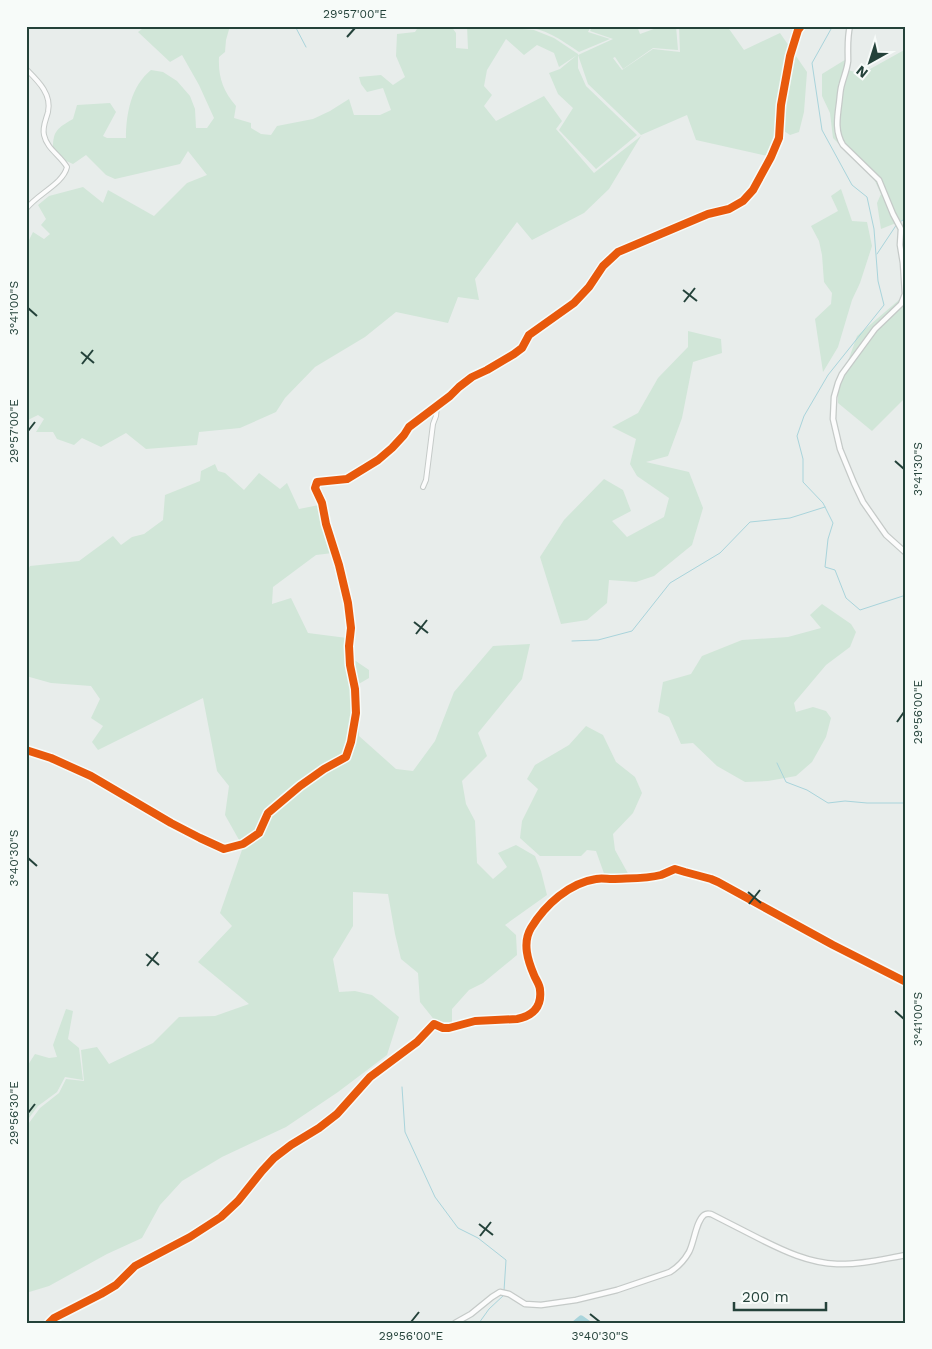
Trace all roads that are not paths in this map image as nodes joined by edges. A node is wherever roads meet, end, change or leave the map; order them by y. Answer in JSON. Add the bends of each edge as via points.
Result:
{"nodes":[{"id":1,"x":801,"y":26,"type":"edge"},
{"id":2,"x":850,"y":26,"type":"edge"},
{"id":3,"x":26,"y":69,"type":"edge"},
{"id":4,"x":26,"y":210,"type":"edge"},
{"id":5,"x":437,"y":406,"type":"junction"},
{"id":6,"x":423,"y":487,"type":"dead end"},
{"id":7,"x":906,"y":553,"type":"edge"},
{"id":8,"x":26,"y":750,"type":"edge"},
{"id":9,"x":906,"y":982,"type":"edge"},
{"id":10,"x":906,"y":1255,"type":"edge"},
{"id":11,"x":49,"y":1323,"type":"edge"},
{"id":12,"x":455,"y":1323,"type":"edge"}],
"edges":[{"from":1,"to":5,"type":"street","via":[[790,56],[779,138],[753,190],[743,202],[618,252],[574,303],[529,335],[522,348],[472,377]]},
{"from":2,"to":7,"type":"street","via":[[837,132],[844,146],[879,180],[901,229],[905,294],[901,304],[875,329],[842,374],[835,390],[833,419],[840,449],[863,502],[886,535]]},
{"from":3,"to":4,"type":"street","via":[[47,94],[46,142],[67,167],[59,180],[32,201]]},
{"from":5,"to":6,"type":"street"},
{"from":5,"to":8,"type":"street","via":[[410,426],[392,448],[363,470],[347,479],[317,482],[315,488],[322,503],[348,603],[350,665],[356,713],[346,757],[300,786],[268,813],[259,833],[243,844],[224,849],[178,827],[91,776]]},
{"from":9,"to":11,"type":"street","via":[[711,878],[675,869],[661,875],[583,883],[548,905],[527,937],[529,963],[540,989],[538,1005],[532,1013],[517,1019],[475,1020],[449,1028],[434,1024],[417,1042],[370,1077],[337,1114],[274,1158],[221,1217],[135,1266],[116,1285]]},
{"from":10,"to":12,"type":"street","via":[[844,1264],[818,1262],[706,1214],[690,1251],[670,1272],[617,1290],[541,1305],[526,1304],[500,1292]]}]}
